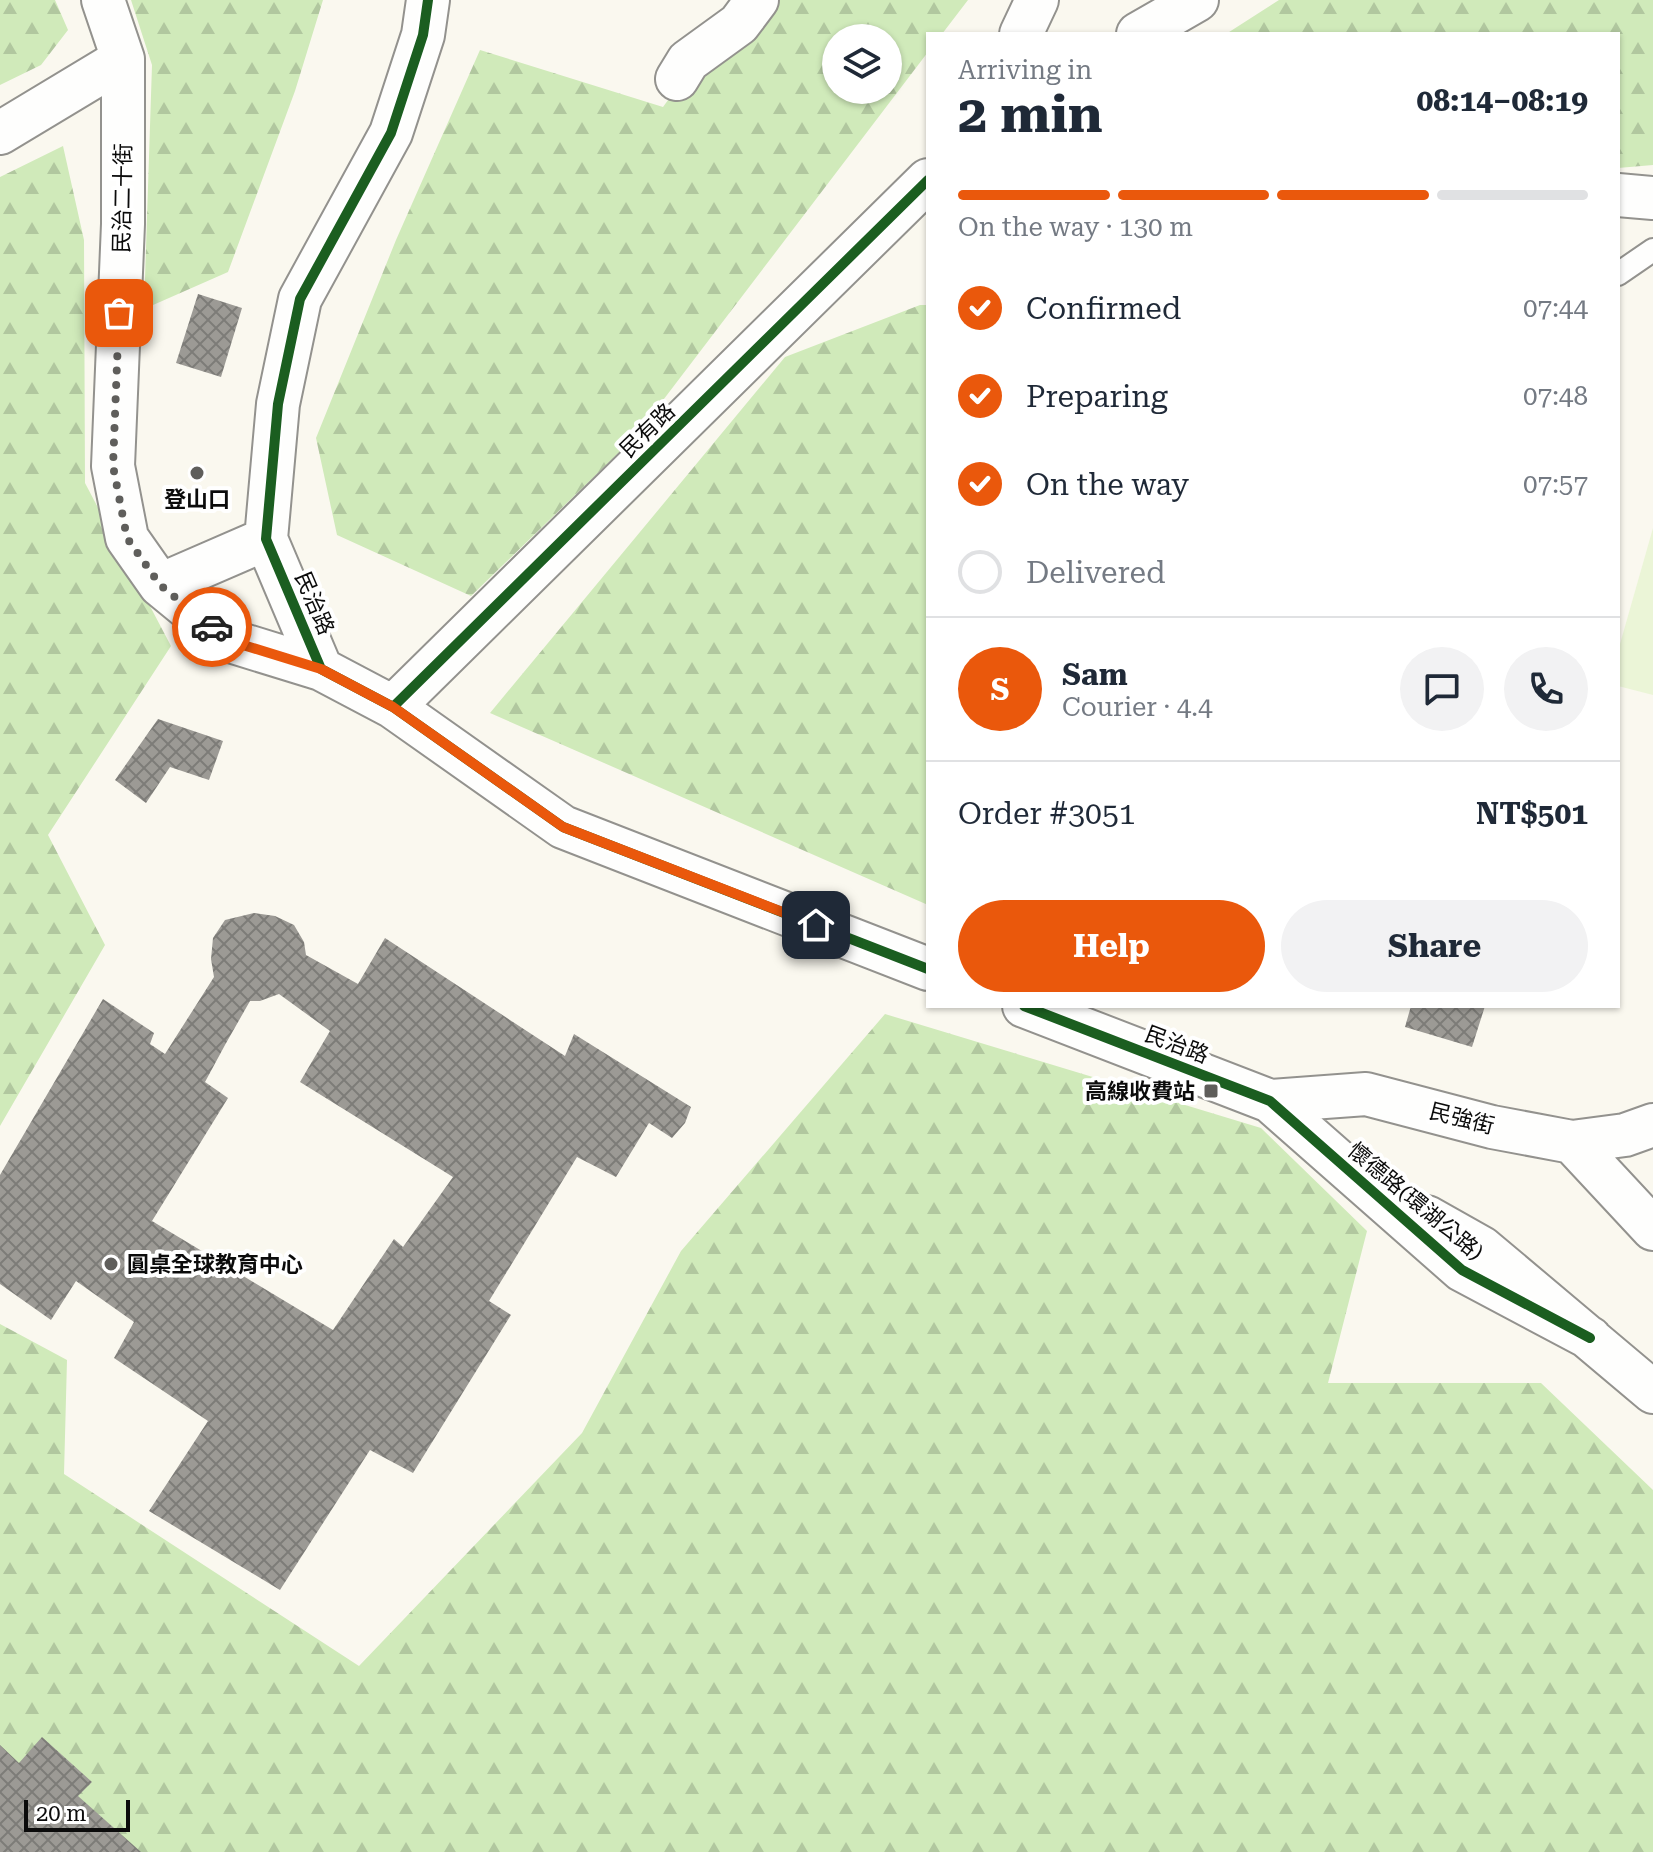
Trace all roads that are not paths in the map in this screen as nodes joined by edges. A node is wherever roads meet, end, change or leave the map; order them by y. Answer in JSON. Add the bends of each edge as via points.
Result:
{"nodes":[{"id":1,"x":103,"y":0,"type":"edge"},
{"id":2,"x":428,"y":0,"type":"edge"},
{"id":3,"x":757,"y":0,"type":"edge"},
{"id":4,"x":1037,"y":0,"type":"edge"},
{"id":5,"x":1197,"y":0,"type":"edge"},
{"id":6,"x":1022,"y":32,"type":"edge"},
{"id":7,"x":1141,"y":32,"type":"edge"},
{"id":8,"x":123,"y":59,"type":"junction"},
{"id":9,"x":677,"y":79,"type":"dead end"},
{"id":10,"x":0,"y":133,"type":"edge"},
{"id":11,"x":926,"y":185,"type":"edge"},
{"id":12,"x":1620,"y":195,"type":"edge"},
{"id":13,"x":1653,"y":198,"type":"edge"},
{"id":14,"x":912,"y":217,"type":"edge"},
{"id":15,"x":1653,"y":250,"type":"edge"},
{"id":16,"x":1620,"y":273,"type":"edge"},
{"id":17,"x":266,"y":539,"type":"junction"},
{"id":18,"x":160,"y":585,"type":"junction"},
{"id":19,"x":321,"y":669,"type":"junction"},
{"id":20,"x":393,"y":707,"type":"junction"},
{"id":21,"x":926,"y":968,"type":"edge"},
{"id":22,"x":1029,"y":1008,"type":"edge"},
{"id":23,"x":1270,"y":1101,"type":"junction"},
{"id":24,"x":1653,"y":1125,"type":"edge"},
{"id":25,"x":1572,"y":1142,"type":"junction"},
{"id":26,"x":1653,"y":1229,"type":"edge"},
{"id":27,"x":1653,"y":1392,"type":"edge"}],
"edges":[{"from":1,"to":8,"type":"street","name":"民治二十街"},
{"from":2,"to":17,"type":"street","name":"民治路","via":[[423,35],[391,133],[300,299],[278,404]]},
{"from":3,"to":9,"type":"street","via":[[739,24],[688,61]]},
{"from":4,"to":6,"type":"street"},
{"from":5,"to":7,"type":"street"},
{"from":8,"to":10,"type":"street"},
{"from":8,"to":18,"type":"street","name":"民治二十街","via":[[123,224],[113,466],[127,538]]},
{"from":11,"to":14,"type":"street","name":"民有路"},
{"from":12,"to":13,"type":"street"},
{"from":14,"to":20,"type":"street","name":"民有路"},
{"from":15,"to":16,"type":"lane"},
{"from":17,"to":18,"type":"street"},
{"from":17,"to":19,"type":"street","name":"民治路"},
{"from":18,"to":19,"type":"street","name":"民治二十街","via":[[227,640]]},
{"from":19,"to":20,"type":"street","name":"民治路"},
{"from":20,"to":21,"type":"street","name":"民治路","via":[[563,827]]},
{"from":22,"to":23,"type":"street","name":"民治路"},
{"from":23,"to":25,"type":"street","name":"民強街","via":[[1366,1094]]},
{"from":23,"to":27,"type":"street","name":"懷德路(環湖公路)","via":[[1355,1176],[1482,1248]]},
{"from":24,"to":25,"type":"street","name":"民強街","via":[[1625,1135]]},
{"from":25,"to":26,"type":"street"}]}
